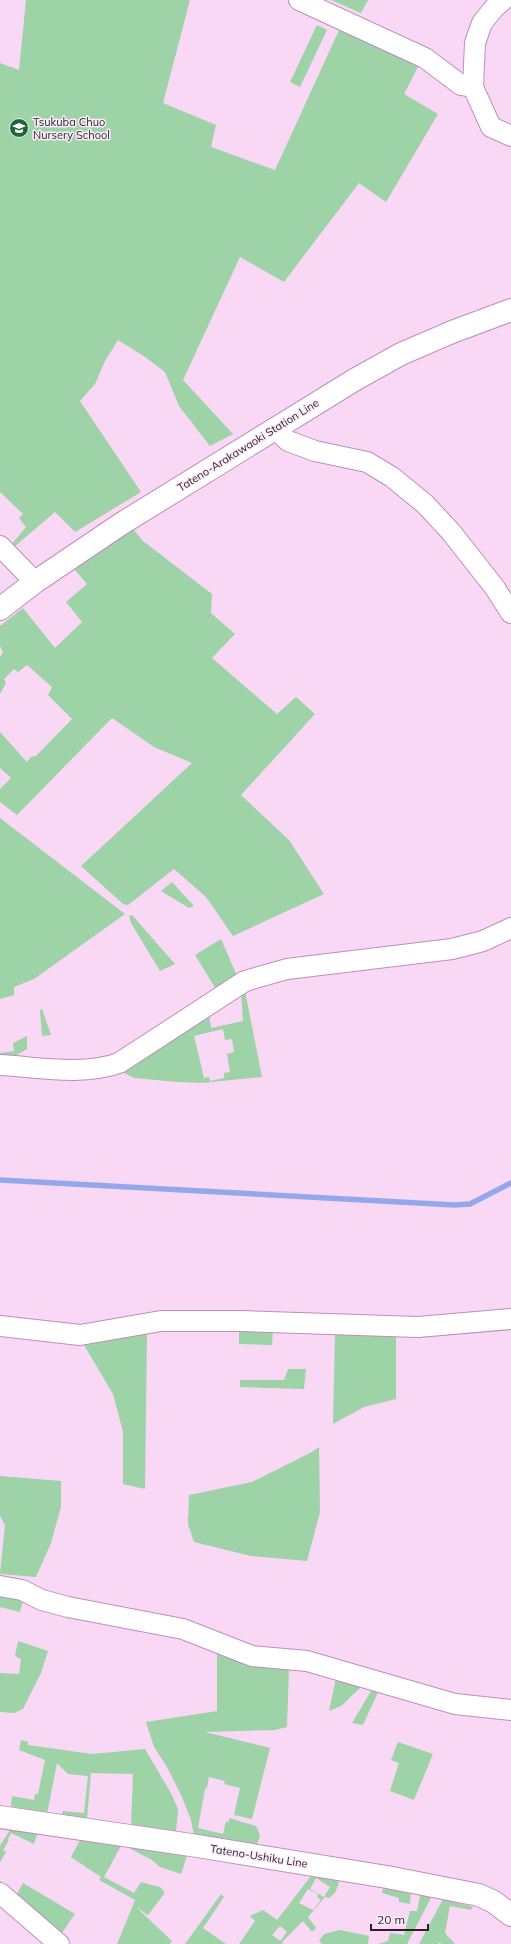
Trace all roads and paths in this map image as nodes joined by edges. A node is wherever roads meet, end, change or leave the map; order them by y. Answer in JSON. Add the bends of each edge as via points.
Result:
{"nodes":[{"id":1,"x":299,"y":0,"type":"edge"},
{"id":2,"x":503,"y":0,"type":"edge"},
{"id":3,"x":473,"y":87,"type":"junction"},
{"id":4,"x":511,"y":136,"type":"edge"},
{"id":5,"x":511,"y":310,"type":"edge"},
{"id":6,"x":274,"y":428,"type":"junction"},
{"id":7,"x":0,"y":546,"type":"edge"},
{"id":8,"x":34,"y":582,"type":"junction"},
{"id":9,"x":0,"y":609,"type":"edge"},
{"id":10,"x":511,"y":613,"type":"edge"},
{"id":11,"x":511,"y":928,"type":"edge"},
{"id":12,"x":0,"y":1065,"type":"edge"},
{"id":13,"x":511,"y":1319,"type":"edge"},
{"id":14,"x":0,"y":1326,"type":"edge"},
{"id":15,"x":0,"y":1586,"type":"edge"},
{"id":16,"x":511,"y":1710,"type":"edge"},
{"id":17,"x":0,"y":1817,"type":"edge"},
{"id":18,"x":0,"y":1893,"type":"edge"},
{"id":19,"x":511,"y":1915,"type":"edge"},
{"id":20,"x":59,"y":1944,"type":"edge"}],
"edges":[{"from":1,"to":3,"type":"street","via":[[424,58],[460,85]]},
{"from":2,"to":3,"type":"street","via":[[482,23],[475,43]]},
{"from":3,"to":4,"type":"street","via":[[491,127]]},
{"from":5,"to":6,"type":"main road","name":"Tateno-Arakawaoki Station Line","via":[[401,354]]},
{"from":6,"to":8,"type":"main road","name":"Tateno-Arakawaoki Station Line"},
{"from":6,"to":10,"type":"street","via":[[288,441],[315,451],[368,462],[392,477],[425,504],[451,532],[495,588]]},
{"from":7,"to":8,"type":"street"},
{"from":8,"to":9,"type":"main road","name":"Tateno-Arakawaoki Station Line"},
{"from":11,"to":12,"type":"street","via":[[483,941],[452,949],[287,969],[245,981],[119,1063],[105,1068],[84,1070]]},
{"from":13,"to":14,"type":"street","via":[[418,1327],[162,1321],[80,1335]]},
{"from":15,"to":16,"type":"street","via":[[22,1590],[42,1600],[68,1608],[183,1629],[252,1656],[307,1662],[455,1704]]},
{"from":17,"to":19,"type":"main road","name":"Tateno-Ushiku Line","via":[[387,1877],[479,1895],[494,1902]]},
{"from":18,"to":20,"type":"street"}]}
